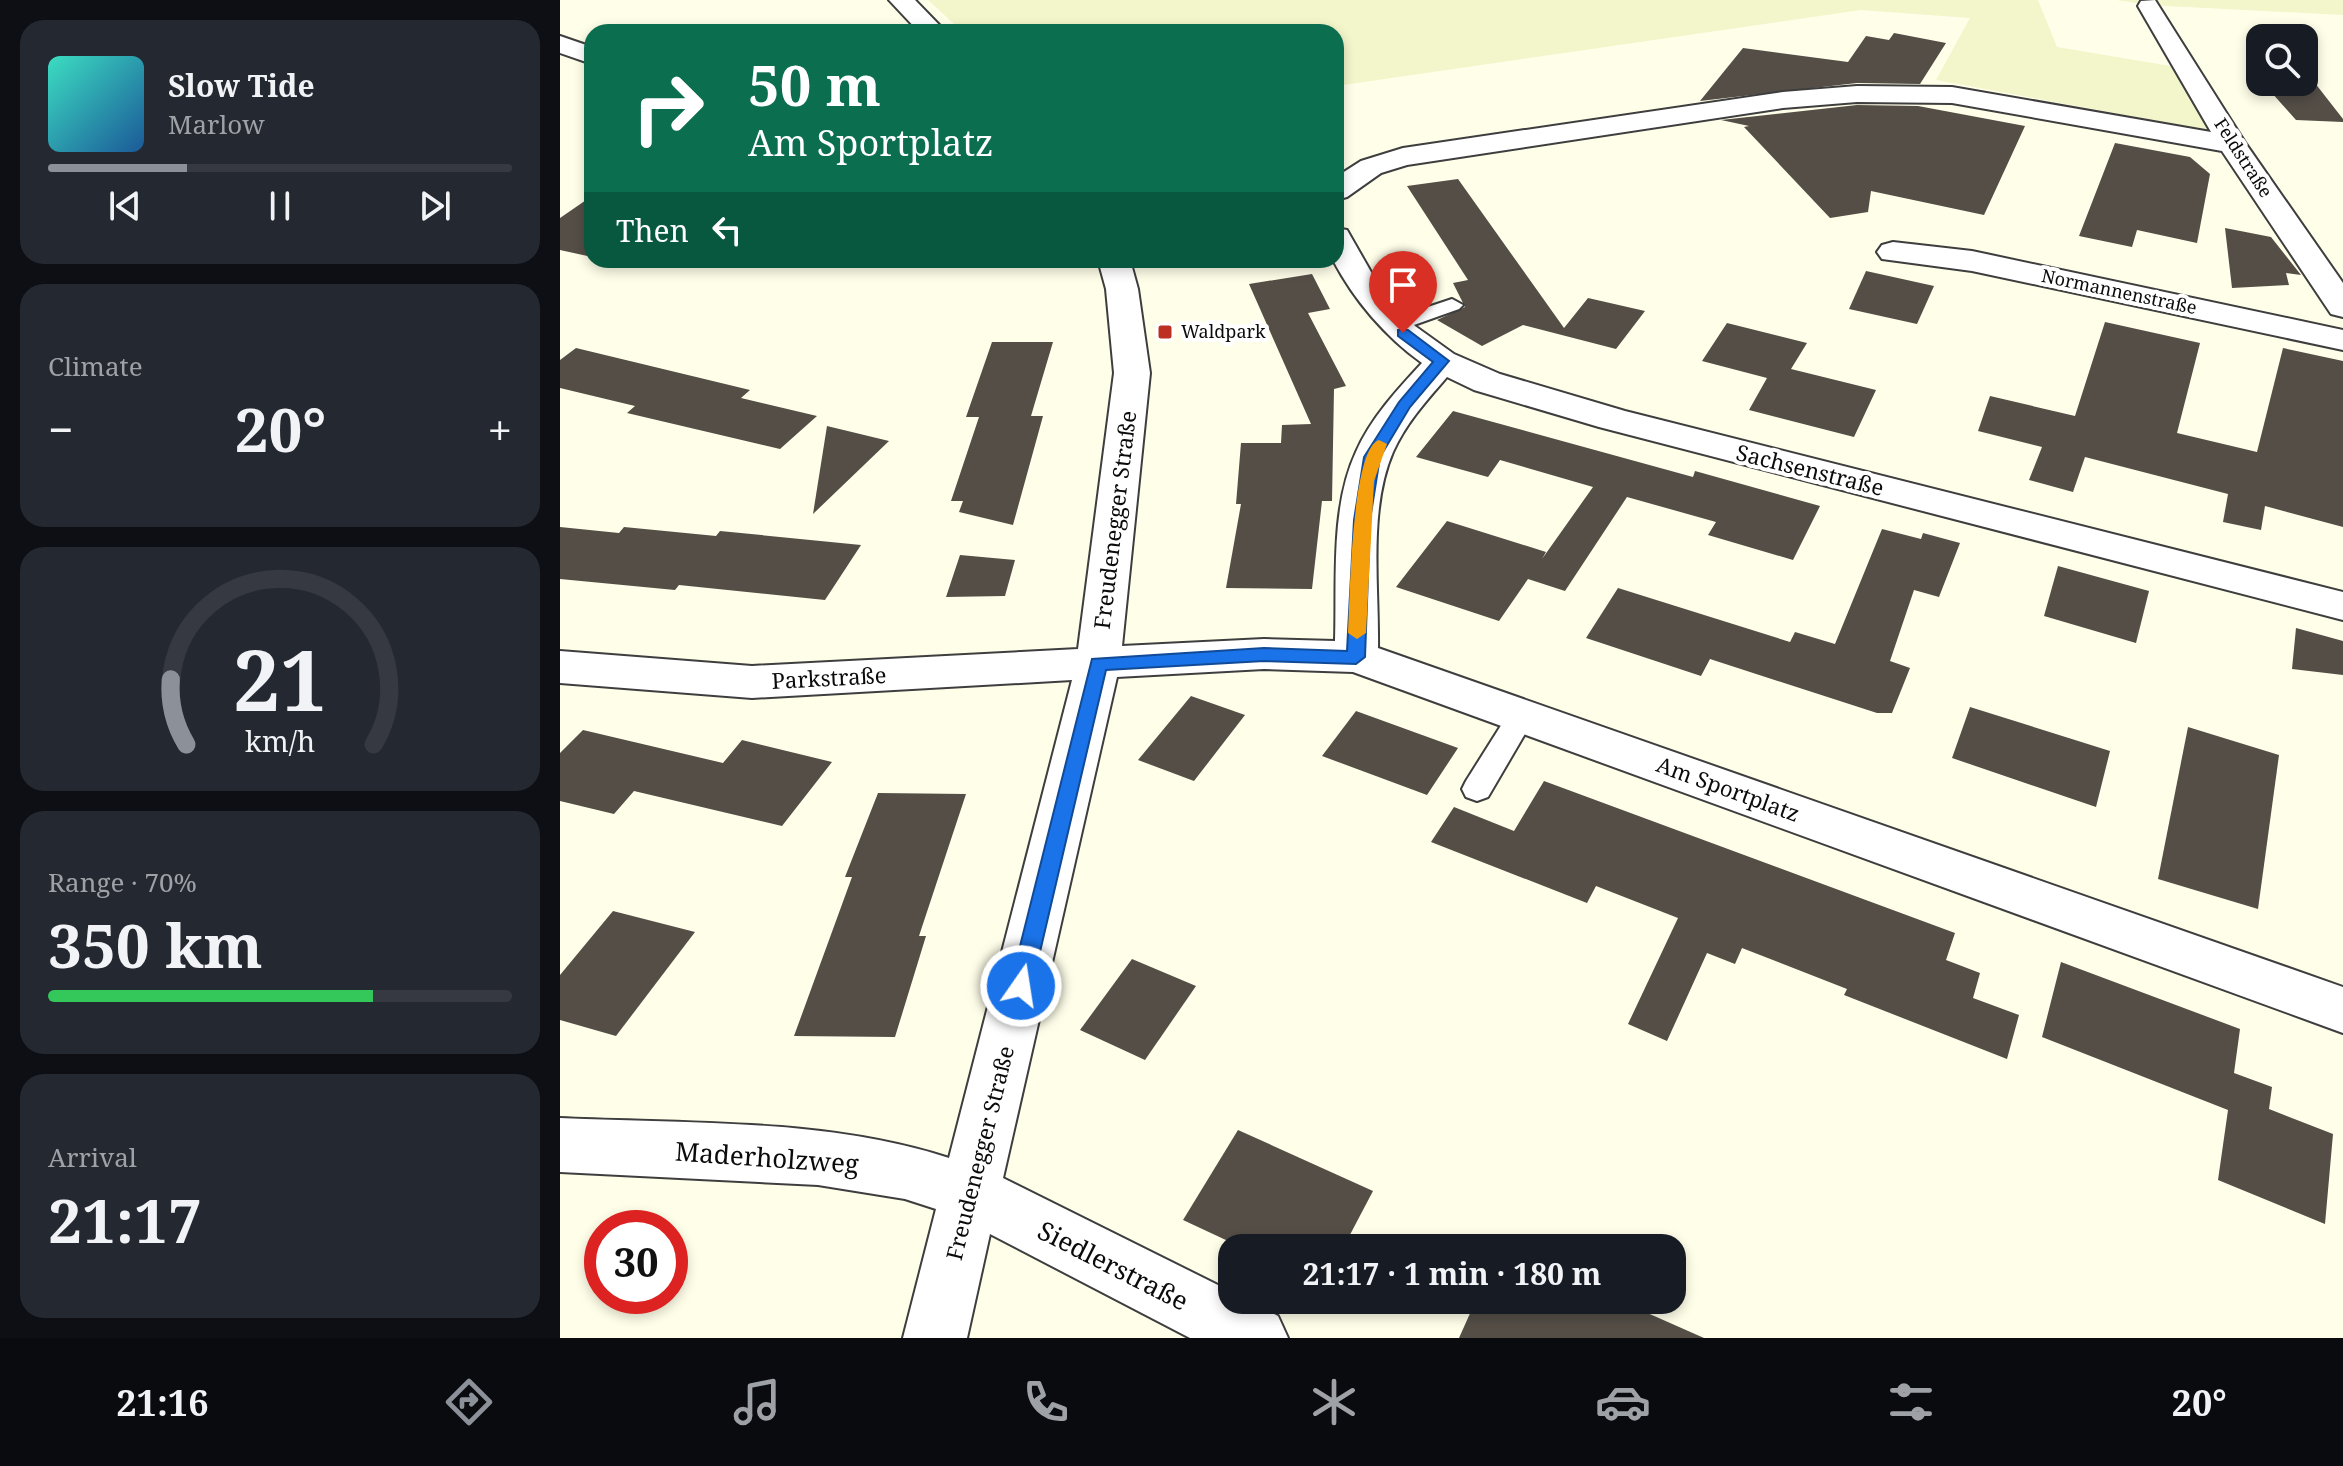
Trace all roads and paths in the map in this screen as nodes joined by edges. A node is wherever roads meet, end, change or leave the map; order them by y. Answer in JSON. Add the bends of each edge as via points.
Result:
{"nodes":[{"id":1,"x":901,"y":0,"type":"edge"},
{"id":2,"x":2150,"y":6,"type":"dead end"},
{"id":3,"x":925,"y":24,"type":"edge"},
{"id":4,"x":560,"y":44,"type":"edge"},
{"id":5,"x":584,"y":53,"type":"edge"},
{"id":6,"x":2232,"y":144,"type":"junction"},
{"id":7,"x":1344,"y":186,"type":"edge"},
{"id":8,"x":1344,"y":251,"type":"edge"},
{"id":9,"x":1893,"y":252,"type":"dead end"},
{"id":10,"x":1116,"y":268,"type":"edge"},
{"id":11,"x":1452,"y":305,"type":"dead end"},
{"id":12,"x":2343,"y":307,"type":"edge"},
{"id":13,"x":1397,"y":325,"type":"junction"},
{"id":14,"x":2343,"y":340,"type":"edge"},
{"id":15,"x":1442,"y":361,"type":"junction"},
{"id":16,"x":2343,"y":606,"type":"edge"},
{"id":17,"x":1356,"y":657,"type":"junction"},
{"id":18,"x":1098,"y":664,"type":"junction"},
{"id":19,"x":560,"y":667,"type":"edge"},
{"id":20,"x":1522,"y":715,"type":"junction"},
{"id":21,"x":1477,"y":789,"type":"dead end"},
{"id":22,"x":2343,"y":1010,"type":"edge"},
{"id":23,"x":560,"y":1145,"type":"edge"},
{"id":24,"x":971,"y":1193,"type":"junction"},
{"id":25,"x":935,"y":1338,"type":"edge"},
{"id":26,"x":1256,"y":1338,"type":"edge"}],
"edges":[{"from":1,"to":3,"type":"street"},
{"from":2,"to":6,"type":"street","name":"Feldstraße"},
{"from":4,"to":5,"type":"street"},
{"from":6,"to":7,"type":"street","via":[[1952,95],[1857,94],[1783,100],[1403,157],[1371,167]]},
{"from":6,"to":12,"type":"street","name":"Feldstraße"},
{"from":8,"to":13,"type":"street","name":"Sachsenstraße"},
{"from":9,"to":14,"type":"street","name":"Normannenstraße","via":[[1982,263]]},
{"from":10,"to":18,"type":"street","name":"Freudenegger Straße","via":[[1132,373]]},
{"from":11,"to":13,"type":"lane"},
{"from":13,"to":15,"type":"street","name":"Sachsenstraße"},
{"from":15,"to":16,"type":"street","name":"Sachsenstraße","via":[[1487,382],[1612,419]]},
{"from":15,"to":17,"type":"street","via":[[1404,405],[1372,457],[1362,520]]},
{"from":17,"to":18,"type":"street","name":"Am Sportplatz","via":[[1264,654]]},
{"from":17,"to":20,"type":"street","name":"Am Sportplatz"},
{"from":18,"to":19,"type":"street","name":"Parkstraße","via":[[752,682]]},
{"from":18,"to":24,"type":"street","name":"Freudenegger Straße"},
{"from":20,"to":21,"type":"lane"},
{"from":20,"to":22,"type":"street","name":"Am Sportplatz"},
{"from":23,"to":24,"type":"street","name":"Maderholzweg","via":[[818,1158],[905,1171]]},
{"from":24,"to":25,"type":"street","name":"Freudenegger Straße"},
{"from":24,"to":26,"type":"street","name":"Siedlerstraße"}]}
